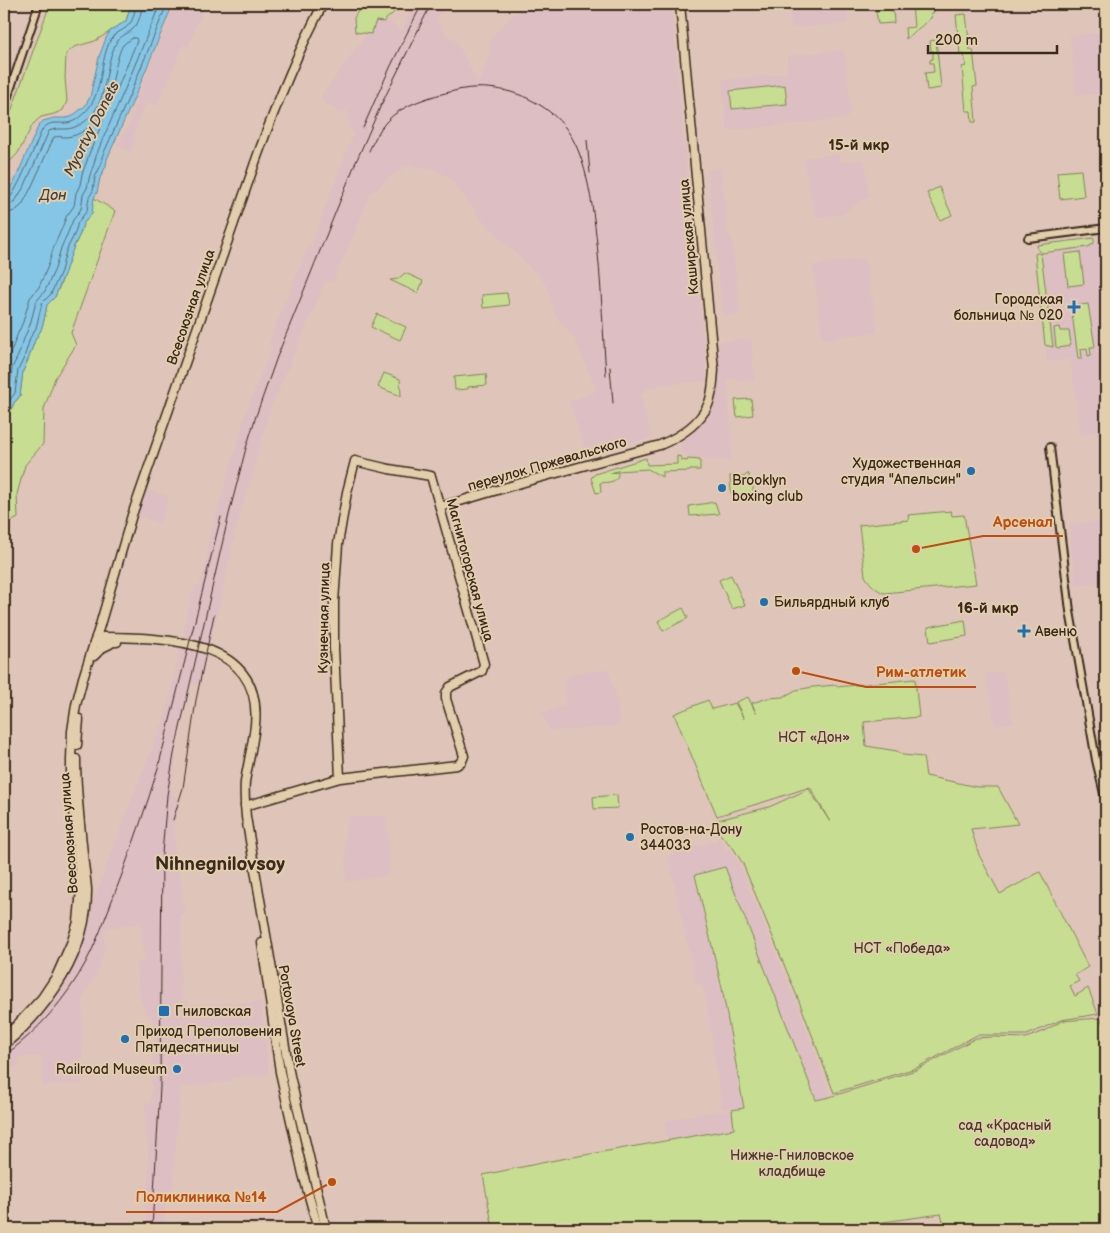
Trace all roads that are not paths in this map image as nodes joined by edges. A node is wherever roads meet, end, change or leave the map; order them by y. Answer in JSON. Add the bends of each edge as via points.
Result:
{"nodes":[{"id":1,"x":39,"y":4,"type":"edge"},
{"id":2,"x":323,"y":4,"type":"edge"},
{"id":3,"x":680,"y":4,"type":"edge"},
{"id":4,"x":4,"y":108,"type":"edge"},
{"id":5,"x":1106,"y":228,"type":"edge"},
{"id":6,"x":1028,"y":238,"type":"dead end"},
{"id":7,"x":660,"y":444,"type":"joint"},
{"id":8,"x":1050,"y":447,"type":"dead end"},
{"id":9,"x":355,"y":460,"type":"joint"},
{"id":10,"x":440,"y":507,"type":"junction"},
{"id":11,"x":100,"y":625,"type":"junction"},
{"id":12,"x":97,"y":640,"type":"junction"},
{"id":13,"x":115,"y":640,"type":"junction"},
{"id":14,"x":94,"y":656,"type":"junction"},
{"id":15,"x":1103,"y":773,"type":"edge"},
{"id":16,"x":340,"y":778,"type":"junction"},
{"id":17,"x":1106,"y":802,"type":"edge"},
{"id":18,"x":245,"y":806,"type":"junction"},
{"id":19,"x":4,"y":1036,"type":"edge"},
{"id":20,"x":4,"y":1045,"type":"edge"},
{"id":21,"x":318,"y":1229,"type":"edge"},
{"id":22,"x":326,"y":1229,"type":"edge"}],
"edges":[{"from":1,"to":4,"type":"street"},
{"from":2,"to":11,"type":"main road","name":"Всесоюзная улица","via":[[292,68],[257,158],[132,515]]},
{"from":3,"to":7,"type":"main road","name":"Каширская улица","via":[[714,368],[708,405],[697,421],[681,434]]},
{"from":5,"to":6,"type":"street"},
{"from":7,"to":10,"type":"main road","name":"переулок Пржевальского"},
{"from":8,"to":15,"type":"street","via":[[1070,610],[1088,713]]},
{"from":9,"to":10,"type":"main road","name":"Магнитогорская улица","via":[[431,476]]},
{"from":9,"to":16,"type":"main road","name":"Кузнечная улица","via":[[338,544],[334,602]]},
{"from":10,"to":16,"type":"main road","name":"Магнитогорская улица","via":[[484,664],[482,671],[450,686],[446,693],[464,756],[455,765]]},
{"from":11,"to":12,"type":"main road","name":"Всесоюзная улица"},
{"from":11,"to":13,"type":"main road"},
{"from":12,"to":13,"type":"main road"},
{"from":12,"to":14,"type":"main road","name":"Всесоюзная улица"},
{"from":12,"to":19,"type":"main road","name":"Всесоюзная улица","via":[[82,678],[72,731],[71,790],[81,889],[78,922],[56,977],[42,998]]},
{"from":13,"to":14,"type":"main road"},
{"from":13,"to":18,"type":"main road","name":"Portovaya Street","via":[[153,638],[202,647],[229,660],[244,675],[255,700]]},
{"from":13,"to":21,"type":"main road","via":[[202,651],[234,671],[246,687],[251,701],[251,724],[241,783],[242,816],[280,1072]]},
{"from":14,"to":20,"type":"main road","name":"Всесоюзная улица","via":[[80,712],[76,760],[87,888],[84,922],[61,979],[46,1002]]},
{"from":15,"to":17,"type":"street"},
{"from":16,"to":18,"type":"main road"},
{"from":18,"to":22,"type":"main road","name":"Portovaya Street","via":[[290,1076]]}]}
